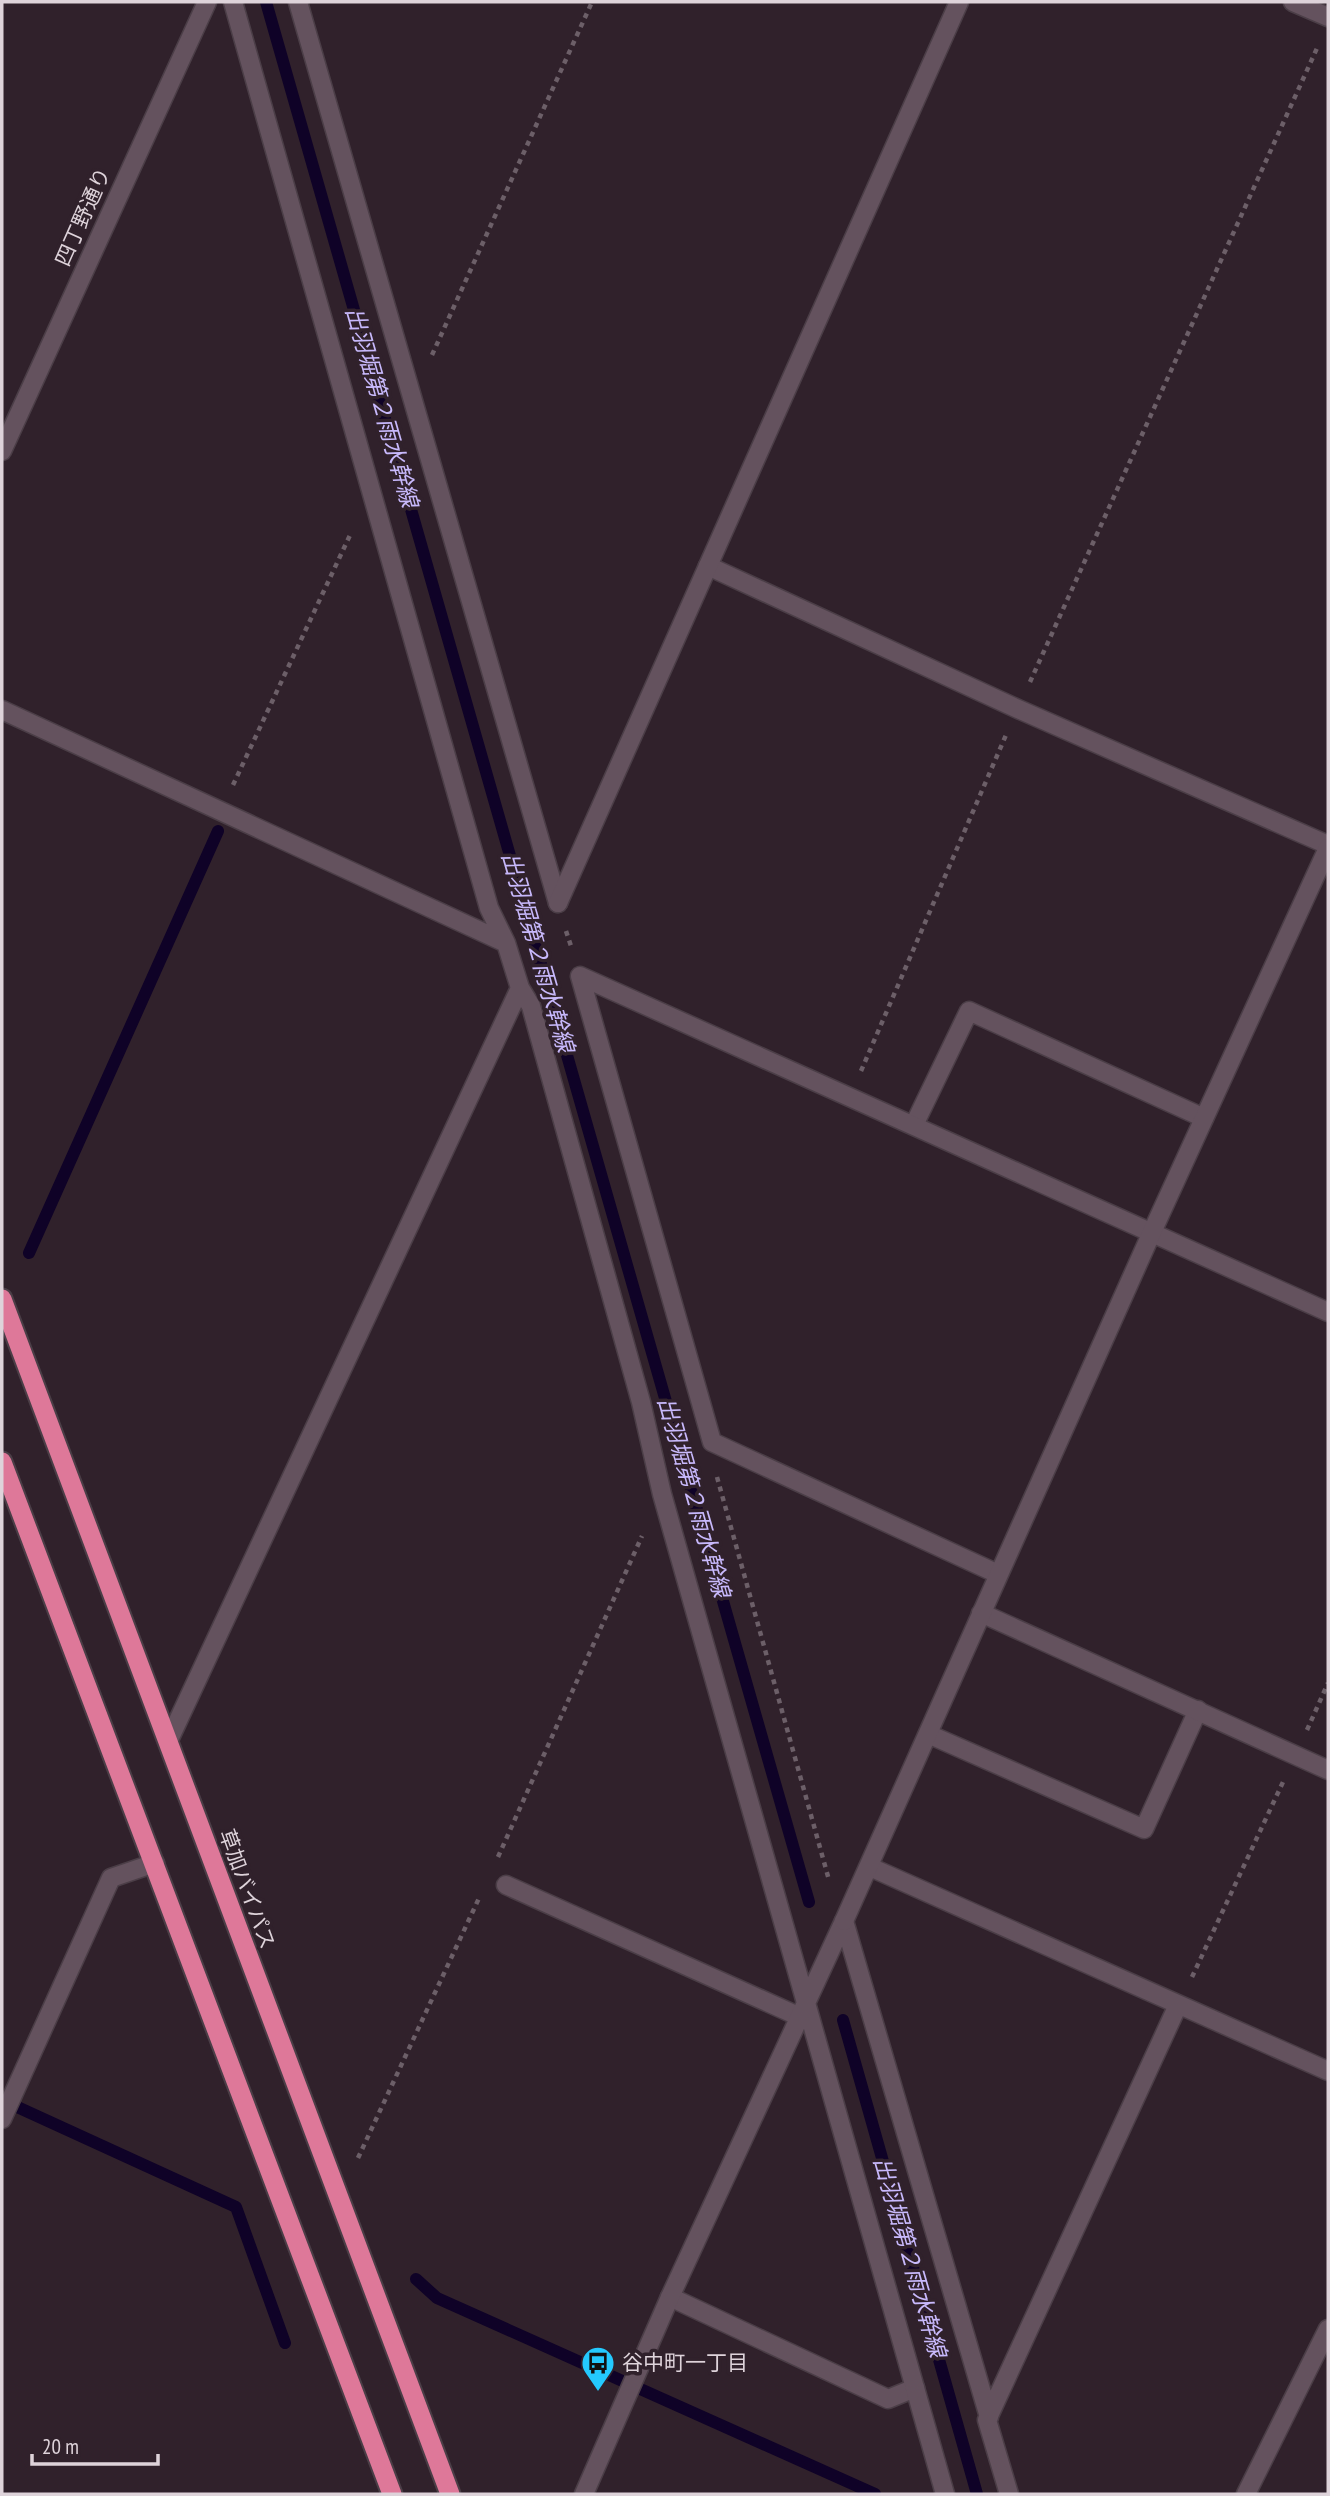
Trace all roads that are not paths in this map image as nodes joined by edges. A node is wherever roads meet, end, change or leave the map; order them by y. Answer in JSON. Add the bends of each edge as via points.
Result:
{"nodes":[{"id":1,"x":207,"y":2,"type":"edge"},
{"id":2,"x":233,"y":2,"type":"edge"},
{"id":3,"x":298,"y":2,"type":"edge"},
{"id":4,"x":959,"y":2,"type":"edge"},
{"id":5,"x":1293,"y":2,"type":"edge"},
{"id":6,"x":1328,"y":18,"type":"edge"},
{"id":7,"x":2,"y":451,"type":"edge"},
{"id":8,"x":708,"y":566,"type":"junction"},
{"id":9,"x":2,"y":710,"type":"edge"},
{"id":10,"x":1328,"y":847,"type":"edge"},
{"id":11,"x":506,"y":943,"type":"junction"},
{"id":12,"x":520,"y":988,"type":"junction"},
{"id":13,"x":1204,"y":1118,"type":"junction"},
{"id":14,"x":914,"y":1125,"type":"junction"},
{"id":15,"x":1152,"y":1232,"type":"junction"},
{"id":16,"x":2,"y":1299,"type":"edge"},
{"id":17,"x":1328,"y":1312,"type":"edge"},
{"id":18,"x":2,"y":1462,"type":"edge"},
{"id":19,"x":998,"y":1574,"type":"junction"},
{"id":20,"x":981,"y":1613,"type":"junction"},
{"id":21,"x":1198,"y":1710,"type":"junction"},
{"id":22,"x":928,"y":1734,"type":"junction"},
{"id":23,"x":168,"y":1742,"type":"junction"},
{"id":24,"x":1328,"y":1770,"type":"edge"},
{"id":25,"x":155,"y":1863,"type":"junction"},
{"id":26,"x":870,"y":1867,"type":"junction"},
{"id":27,"x":506,"y":1885,"type":"dead end"},
{"id":28,"x":844,"y":1921,"type":"junction"},
{"id":29,"x":806,"y":1998,"type":"junction"},
{"id":30,"x":1178,"y":2005,"type":"junction"},
{"id":31,"x":798,"y":2016,"type":"junction"},
{"id":32,"x":1328,"y":2071,"type":"edge"},
{"id":33,"x":2,"y":2119,"type":"edge"},
{"id":34,"x":670,"y":2297,"type":"junction"},
{"id":35,"x":1328,"y":2329,"type":"edge"},
{"id":36,"x":915,"y":2388,"type":"junction"},
{"id":37,"x":989,"y":2417,"type":"junction"},
{"id":38,"x":392,"y":2494,"type":"edge"},
{"id":39,"x":450,"y":2494,"type":"edge"},
{"id":40,"x":584,"y":2494,"type":"edge"},
{"id":41,"x":945,"y":2494,"type":"edge"},
{"id":42,"x":1009,"y":2494,"type":"edge"},
{"id":43,"x":1246,"y":2494,"type":"edge"}],
"edges":[{"from":1,"to":7,"type":"street","name":"四丁野通り"},
{"from":2,"to":11,"type":"street","via":[[489,908]]},
{"from":3,"to":8,"type":"street","via":[[558,903]]},
{"from":4,"to":8,"type":"street"},
{"from":5,"to":6,"type":"street"},
{"from":8,"to":10,"type":"street"},
{"from":9,"to":11,"type":"street"},
{"from":10,"to":13,"type":"street"},
{"from":11,"to":12,"type":"street"},
{"from":12,"to":23,"type":"street"},
{"from":12,"to":29,"type":"street","via":[[531,1006],[641,1402],[662,1494]]},
{"from":13,"to":14,"type":"street","via":[[969,1011]]},
{"from":13,"to":15,"type":"street"},
{"from":14,"to":15,"type":"street"},
{"from":14,"to":19,"type":"street","via":[[580,976],[712,1442]]},
{"from":15,"to":17,"type":"street"},
{"from":15,"to":19,"type":"street"},
{"from":16,"to":23,"type":"highway","name":"草加バイパス"},
{"from":18,"to":25,"type":"highway"},
{"from":19,"to":20,"type":"street"},
{"from":20,"to":21,"type":"street"},
{"from":20,"to":22,"type":"street"},
{"from":21,"to":22,"type":"street","via":[[1144,1829]]},
{"from":21,"to":24,"type":"street"},
{"from":22,"to":26,"type":"street"},
{"from":23,"to":39,"type":"highway","name":"草加バイパス"},
{"from":25,"to":33,"type":"street","via":[[111,1878]]},
{"from":25,"to":38,"type":"highway"},
{"from":26,"to":28,"type":"street"},
{"from":26,"to":30,"type":"street"},
{"from":27,"to":31,"type":"street"},
{"from":28,"to":29,"type":"street"},
{"from":28,"to":37,"type":"street"},
{"from":29,"to":31,"type":"street"},
{"from":29,"to":36,"type":"street"},
{"from":30,"to":32,"type":"street"},
{"from":30,"to":37,"type":"street"},
{"from":31,"to":34,"type":"street"},
{"from":34,"to":36,"type":"street","via":[[888,2399]]},
{"from":34,"to":40,"type":"street"},
{"from":35,"to":43,"type":"street"},
{"from":36,"to":41,"type":"street"},
{"from":37,"to":42,"type":"street"}]}
